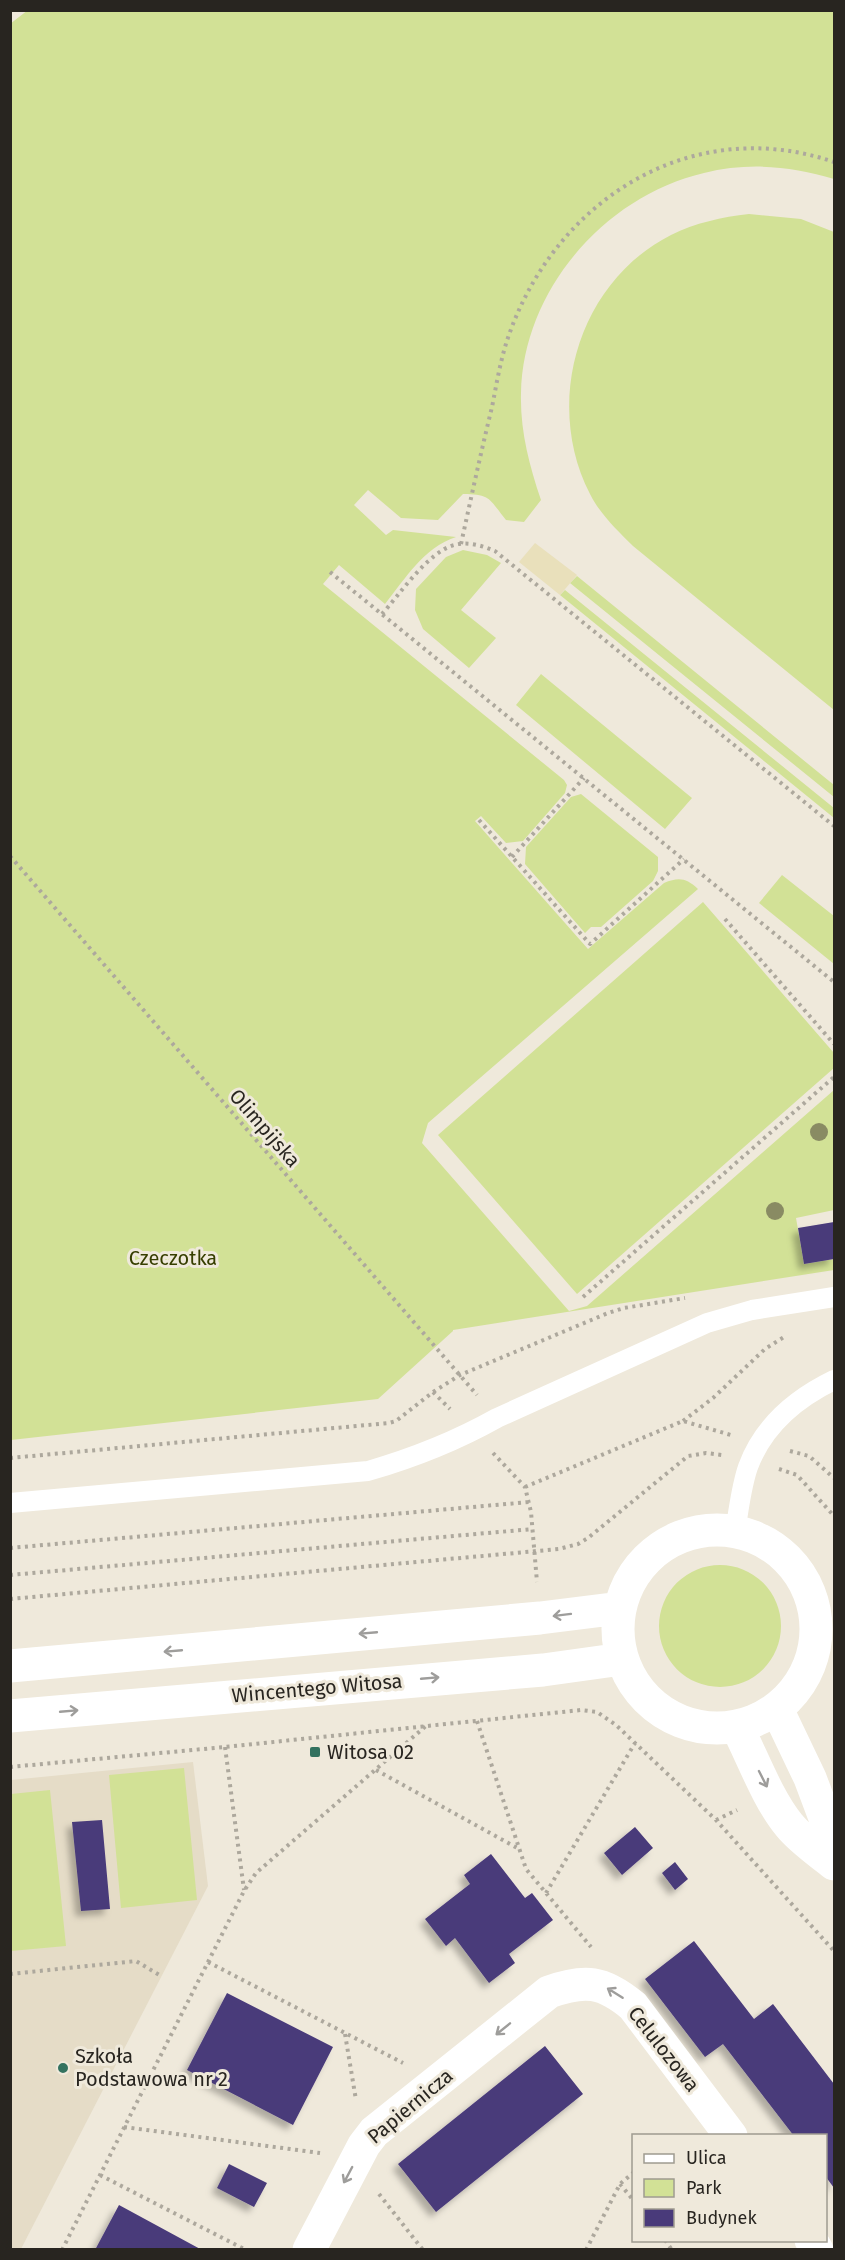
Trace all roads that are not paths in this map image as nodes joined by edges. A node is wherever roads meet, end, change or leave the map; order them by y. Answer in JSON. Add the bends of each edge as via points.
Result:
{"nodes":[{"id":1,"x":834,"y":1297,"type":"edge"},
{"id":2,"x":834,"y":1380,"type":"edge"},
{"id":3,"x":10,"y":1503,"type":"edge"},
{"id":4,"x":735,"y":1531,"type":"junction"},
{"id":5,"x":822,"y":1593,"type":"edge"},
{"id":6,"x":620,"y":1608,"type":"junction"},
{"id":7,"x":825,"y":1646,"type":"edge"},
{"id":8,"x":622,"y":1659,"type":"junction"},
{"id":9,"x":10,"y":1666,"type":"edge"},
{"id":10,"x":777,"y":1709,"type":"junction"},
{"id":11,"x":10,"y":1716,"type":"edge"},
{"id":12,"x":737,"y":1727,"type":"junction"},
{"id":13,"x":834,"y":1842,"type":"edge"},
{"id":14,"x":834,"y":1864,"type":"edge"},
{"id":15,"x":549,"y":1992,"type":"joint"},
{"id":16,"x":729,"y":2134,"type":"edge"},
{"id":17,"x":309,"y":2250,"type":"edge"}],
"edges":[{"from":1,"to":3,"type":"lane","via":[[752,1310],[707,1323],[473,1431],[406,1460],[368,1471]]},
{"from":2,"to":4,"type":"lane","via":[[786,1410],[760,1443],[750,1463]]},
{"from":4,"to":5,"type":"main road","via":[[767,1543]]},
{"from":4,"to":6,"type":"main road","via":[[704,1530],[675,1539],[650,1556],[631,1579]]},
{"from":5,"to":7,"type":"main road","via":[[817,1621]]},
{"from":6,"to":8,"type":"main road","via":[[618,1634]]},
{"from":6,"to":9,"type":"main road","one_way":true},
{"from":7,"to":10,"type":"main road","via":[[802,1682]]},
{"from":11,"to":8,"type":"main road","name":"Wincentego Witosa","one_way":true,"via":[[543,1670]]},
{"from":8,"to":12,"type":"main road","via":[[640,1691],[667,1715],[701,1727]]},
{"from":10,"to":12,"type":"main road"},
{"from":10,"to":13,"type":"main road","via":[[810,1778]]},
{"from":12,"to":14,"type":"main road","one_way":true,"via":[[789,1825]]},
{"from":16,"to":15,"type":"main road","name":"Celulozowa","one_way":true,"via":[[633,2006],[616,1992],[600,1985]]},
{"from":15,"to":17,"type":"main road","name":"Papiernicza","one_way":true,"via":[[374,2132],[360,2151]]}]}
